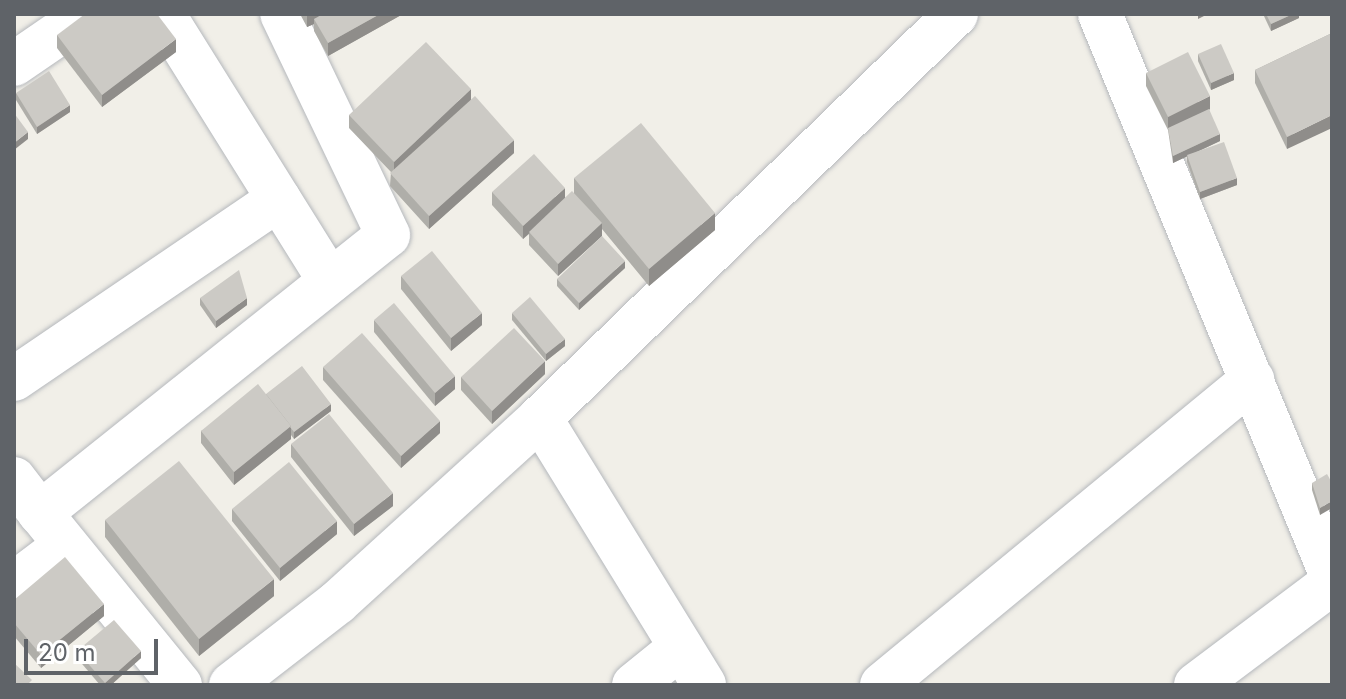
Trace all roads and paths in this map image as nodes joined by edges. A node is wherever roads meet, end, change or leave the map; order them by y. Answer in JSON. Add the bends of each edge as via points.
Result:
{"nodes":[{"id":1,"x":87,"y":14,"type":"edge"},
{"id":2,"x":163,"y":14,"type":"edge"},
{"id":3,"x":282,"y":14,"type":"edge"},
{"id":4,"x":956,"y":14,"type":"edge"},
{"id":5,"x":1100,"y":14,"type":"edge"},
{"id":6,"x":14,"y":64,"type":"edge"},
{"id":7,"x":279,"y":199,"type":"junction"},
{"id":8,"x":330,"y":281,"type":"junction"},
{"id":9,"x":14,"y":379,"type":"edge"},
{"id":10,"x":1252,"y":380,"type":"junction"},
{"id":11,"x":540,"y":418,"type":"junction"},
{"id":12,"x":14,"y":479,"type":"edge"},
{"id":13,"x":52,"y":530,"type":"junction"},
{"id":14,"x":1332,"y":576,"type":"edge"},
{"id":15,"x":1332,"y":583,"type":"edge"},
{"id":16,"x":14,"y":584,"type":"edge"},
{"id":17,"x":681,"y":647,"type":"junction"},
{"id":18,"x":180,"y":685,"type":"edge"},
{"id":19,"x":231,"y":685,"type":"edge"},
{"id":20,"x":634,"y":685,"type":"edge"},
{"id":21,"x":704,"y":685,"type":"edge"},
{"id":22,"x":882,"y":685,"type":"edge"},
{"id":23,"x":1196,"y":685,"type":"edge"}],
"edges":[{"from":1,"to":6,"type":"street"},
{"from":2,"to":7,"type":"street"},
{"from":3,"to":8,"type":"street","via":[[388,235]]},
{"from":4,"to":11,"type":"street"},
{"from":5,"to":10,"type":"street"},
{"from":7,"to":8,"type":"street"},
{"from":7,"to":9,"type":"street"},
{"from":8,"to":13,"type":"street"},
{"from":10,"to":14,"type":"street"},
{"from":10,"to":22,"type":"street"},
{"from":11,"to":17,"type":"street"},
{"from":11,"to":19,"type":"street","via":[[338,602]]},
{"from":12,"to":13,"type":"street"},
{"from":13,"to":16,"type":"street"},
{"from":13,"to":18,"type":"street"},
{"from":15,"to":23,"type":"street"},
{"from":17,"to":20,"type":"street"},
{"from":17,"to":21,"type":"street"}]}
